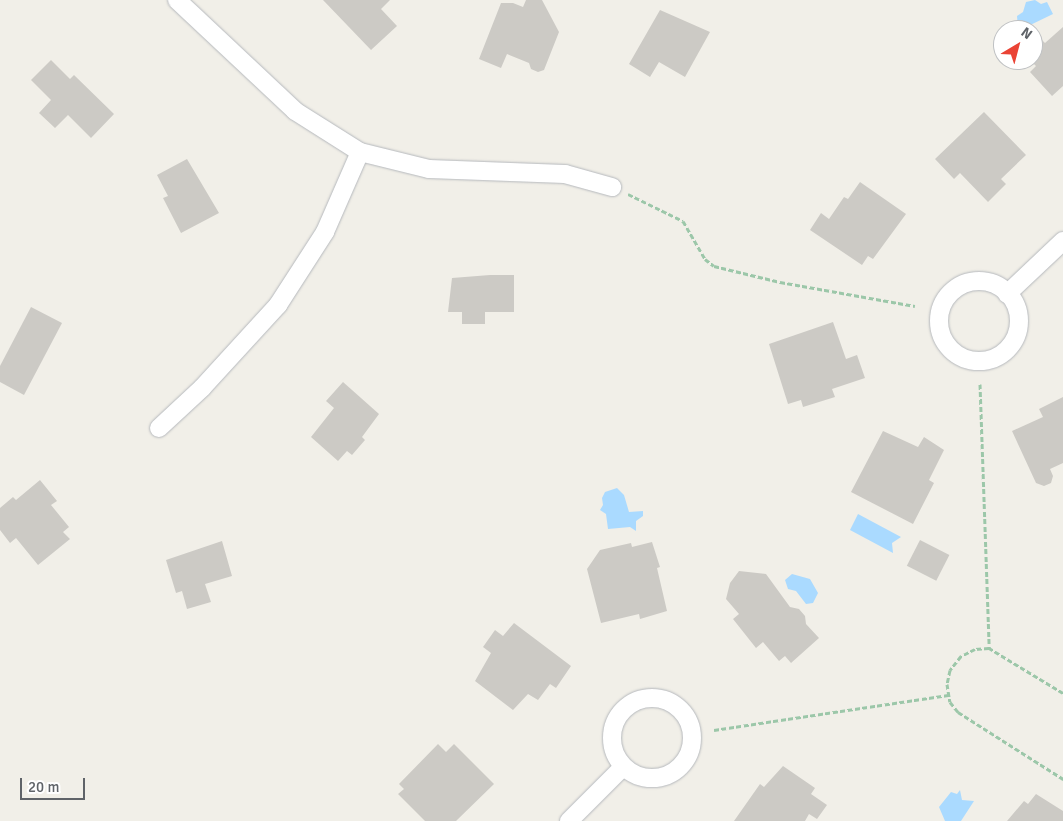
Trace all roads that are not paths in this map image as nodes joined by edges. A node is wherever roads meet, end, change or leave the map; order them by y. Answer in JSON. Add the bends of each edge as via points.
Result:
{"nodes":[{"id":1,"x":177,"y":0,"type":"edge"},
{"id":2,"x":360,"y":152,"type":"junction"},
{"id":3,"x":612,"y":187,"type":"road end"},
{"id":4,"x":1063,"y":240,"type":"edge"},
{"id":5,"x":1007,"y":294,"type":"junction"},
{"id":6,"x":160,"y":428,"type":"dead end"},
{"id":7,"x":623,"y":767,"type":"junction"},
{"id":8,"x":569,"y":821,"type":"edge"}],
"edges":[{"from":1,"to":2,"type":"street","via":[[289,105],[332,137]]},
{"from":2,"to":3,"type":"street","via":[[420,168],[565,174]]},
{"from":2,"to":6,"type":"street","via":[[325,232],[278,305],[202,388]]},
{"from":4,"to":5,"type":"street"},
{"from":5,"to":5,"type":"street","via":[[991,283],[977,281],[964,283],[952,291],[944,300],[938,324],[948,347],[958,355],[982,361],[1006,350],[1018,326],[1018,313]]},
{"from":7,"to":7,"type":"street","via":[[646,779],[659,778],[682,765],[693,740],[691,727],[674,704],[648,698],[623,709],[612,732],[616,757]]},
{"from":7,"to":8,"type":"street"}]}
